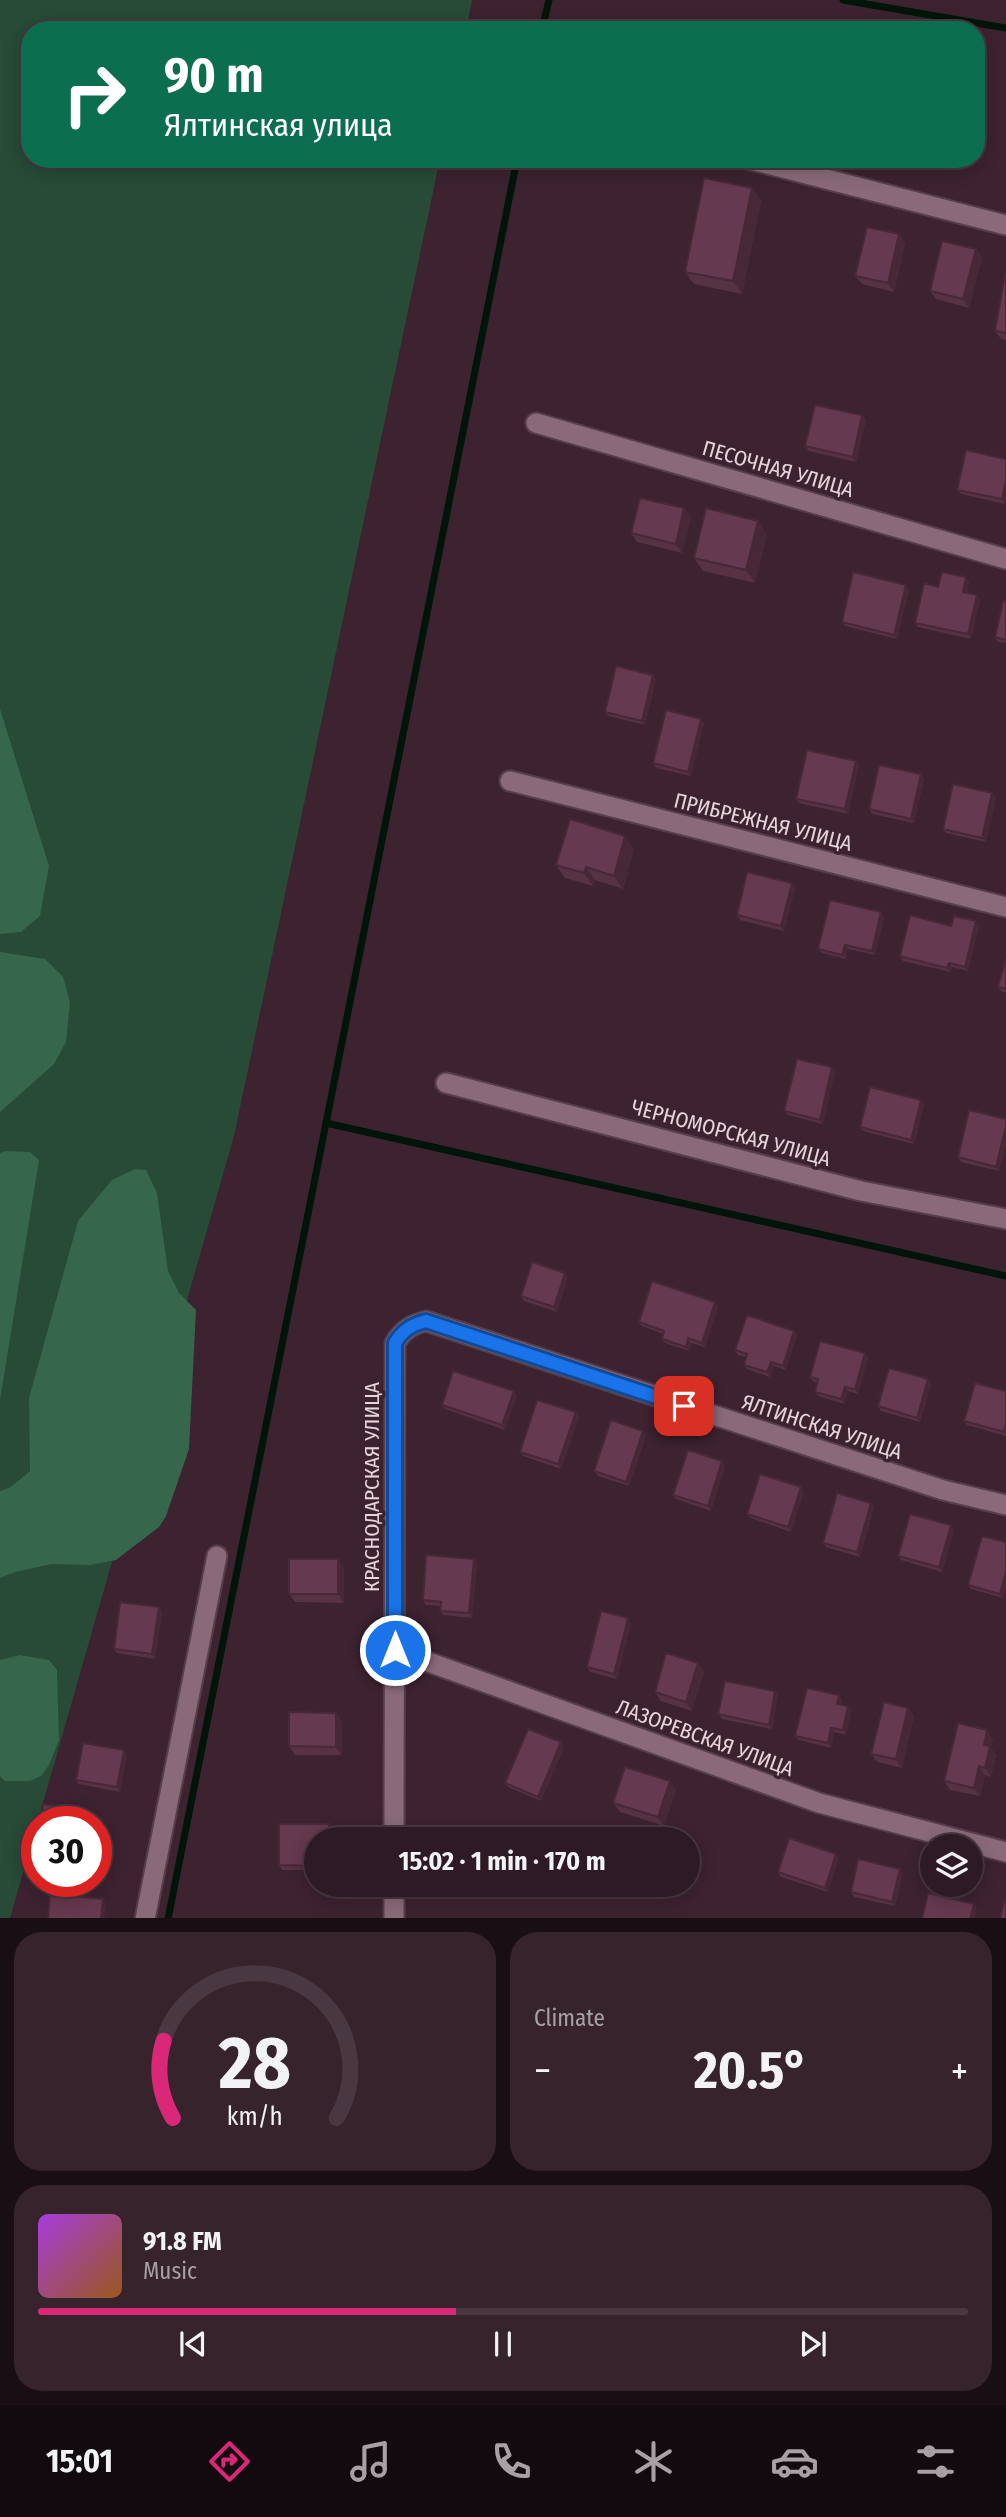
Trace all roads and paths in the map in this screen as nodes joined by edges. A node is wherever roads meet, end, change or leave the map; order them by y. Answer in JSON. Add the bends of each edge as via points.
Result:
{"nodes":[{"id":1,"x":783,"y":168,"type":"edge"},
{"id":2,"x":1006,"y":225,"type":"edge"},
{"id":3,"x":536,"y":423,"type":"dead end"},
{"id":4,"x":1006,"y":559,"type":"edge"},
{"id":5,"x":510,"y":781,"type":"dead end"},
{"id":6,"x":1006,"y":907,"type":"edge"},
{"id":7,"x":446,"y":1083,"type":"dead end"},
{"id":8,"x":1006,"y":1219,"type":"edge"},
{"id":9,"x":426,"y":1321,"type":"joint"},
{"id":10,"x":1006,"y":1505,"type":"edge"},
{"id":11,"x":217,"y":1556,"type":"dead end"},
{"id":12,"x":395,"y":1650,"type":"junction"},
{"id":13,"x":394,"y":1827,"type":"edge"},
{"id":14,"x":1006,"y":1852,"type":"edge"},
{"id":15,"x":394,"y":1897,"type":"edge"},
{"id":16,"x":145,"y":1918,"type":"edge"},
{"id":17,"x":394,"y":1918,"type":"edge"}],
"edges":[{"from":1,"to":2,"type":"street"},
{"from":3,"to":4,"type":"street","name":"ПЕСОЧНАЯ УЛИЦА"},
{"from":5,"to":6,"type":"street","name":"ПРИБРЕЖНАЯ УЛИЦА"},
{"from":7,"to":8,"type":"street","name":"ЧЕРНОМОРСКАЯ УЛИЦА","via":[[861,1191]]},
{"from":9,"to":10,"type":"street","name":"ЯЛТИНСКАЯ УЛИЦА","via":[[943,1490]]},
{"from":9,"to":12,"type":"street","name":"КРАСНОДАРСКАЯ УЛИЦА","via":[[412,1325],[395,1343]]},
{"from":11,"to":16,"type":"street"},
{"from":12,"to":13,"type":"street","name":"КРАСНОДАРСКАЯ УЛИЦА"},
{"from":12,"to":14,"type":"street","name":"ЛАЗОРЕВСКАЯ УЛИЦА","via":[[819,1803]]},
{"from":15,"to":17,"type":"street"}]}
